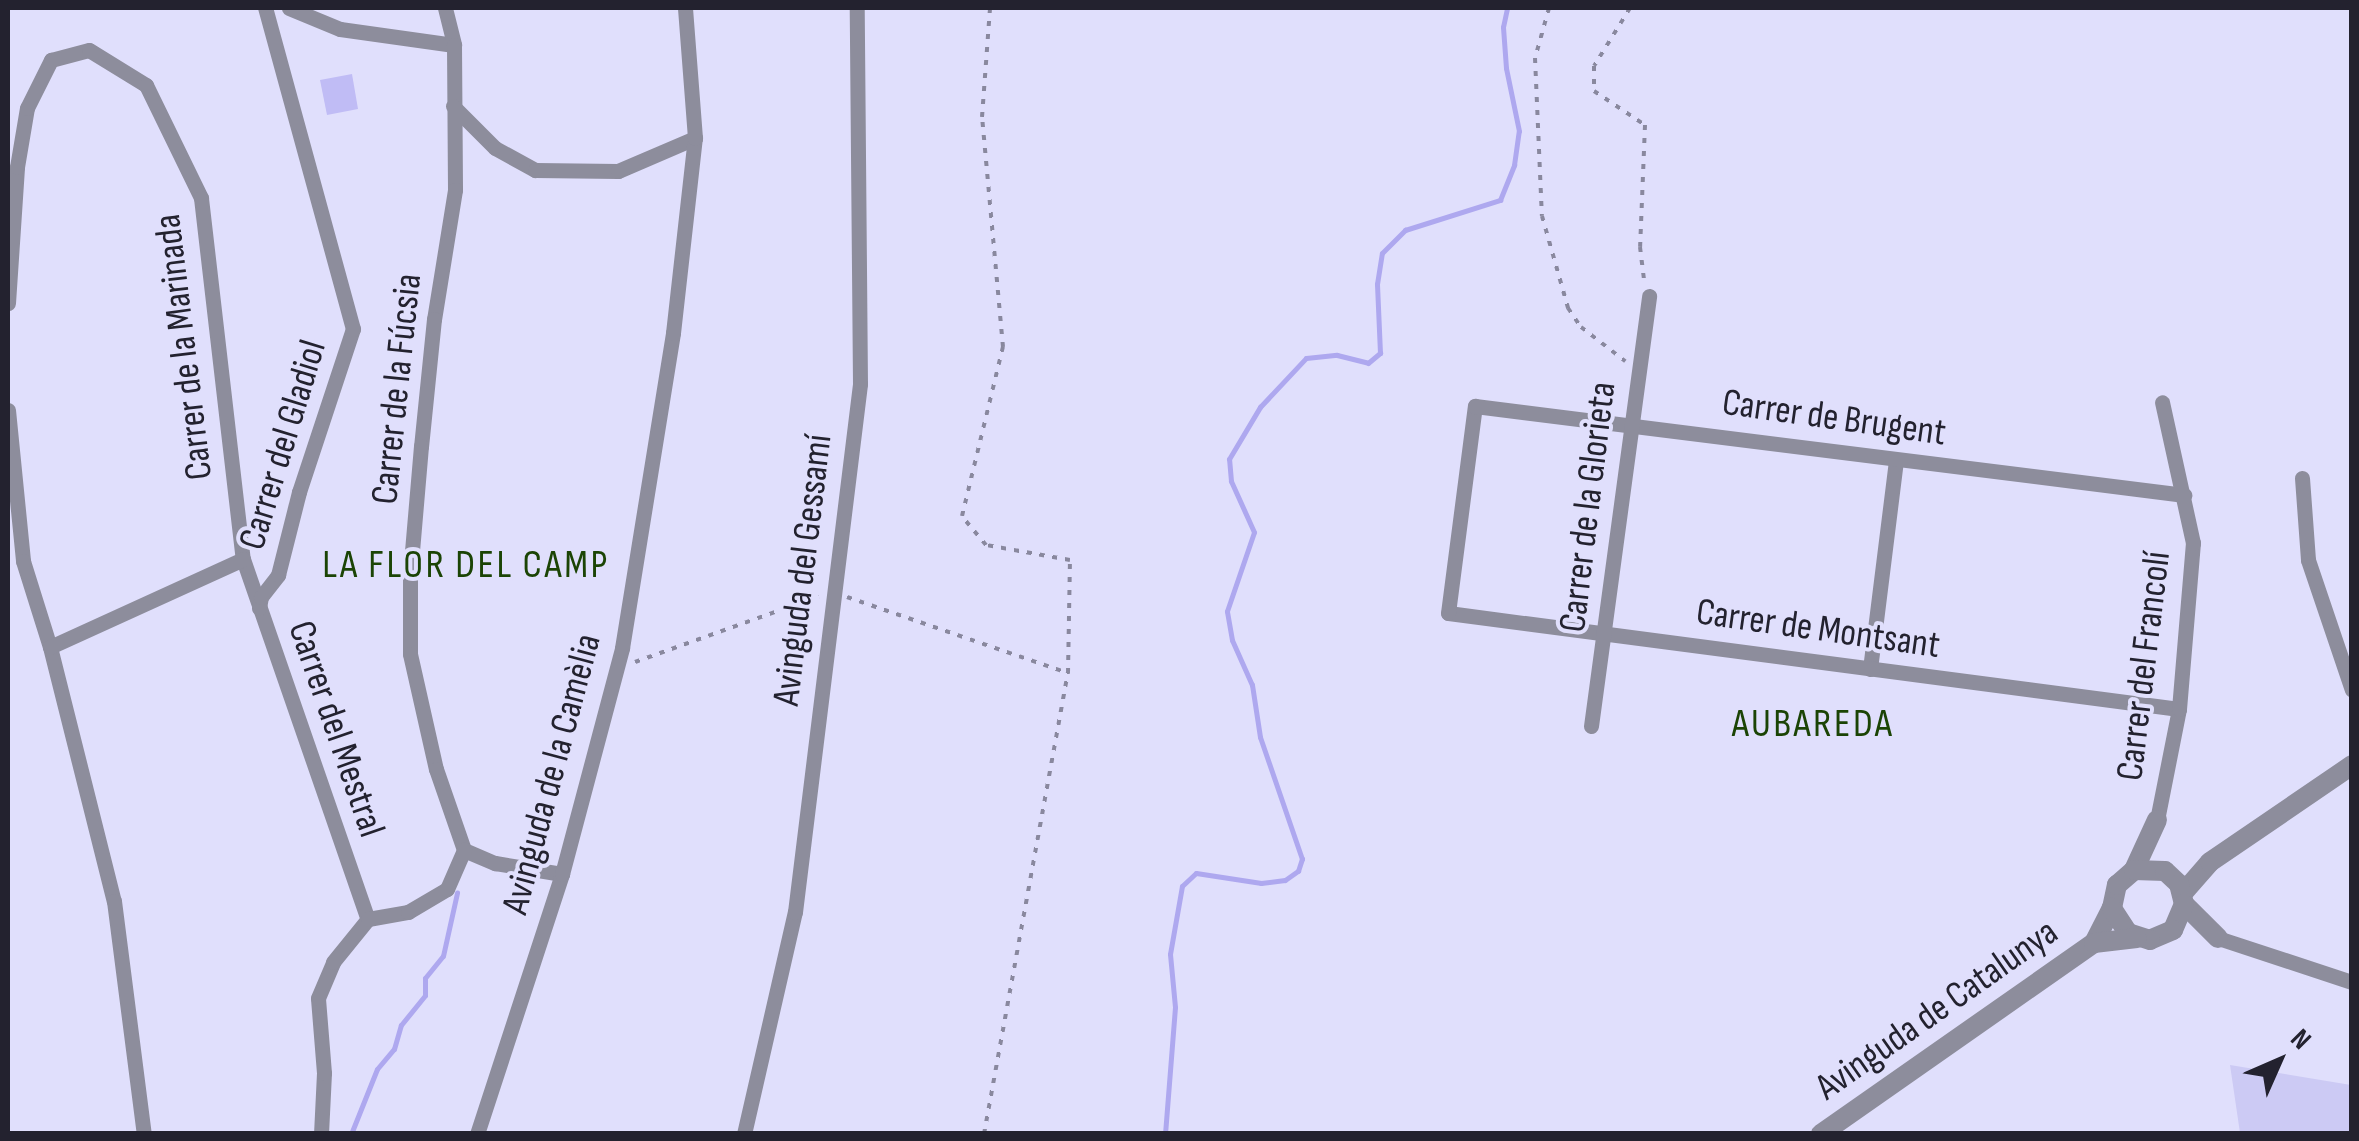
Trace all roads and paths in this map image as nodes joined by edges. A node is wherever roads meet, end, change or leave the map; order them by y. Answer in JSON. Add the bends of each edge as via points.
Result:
{"nodes":[{"id":1,"x":265,"y":8,"type":"edge"},
{"id":2,"x":289,"y":8,"type":"edge"},
{"id":3,"x":445,"y":8,"type":"edge"},
{"id":4,"x":686,"y":8,"type":"edge"},
{"id":5,"x":857,"y":8,"type":"edge"},
{"id":6,"x":990,"y":8,"type":"edge"},
{"id":7,"x":1550,"y":8,"type":"edge"},
{"id":8,"x":1630,"y":8,"type":"edge"},
{"id":9,"x":454,"y":45,"type":"junction"},
{"id":10,"x":453,"y":106,"type":"junction"},
{"id":11,"x":695,"y":138,"type":"junction"},
{"id":12,"x":8,"y":302,"type":"edge"},
{"id":13,"x":1648,"y":302,"type":"joint"},
{"id":14,"x":1638,"y":371,"type":"junction"},
{"id":15,"x":2162,"y":402,"type":"dead end"},
{"id":16,"x":8,"y":410,"type":"edge"},
{"id":17,"x":1630,"y":423,"type":"junction"},
{"id":18,"x":1896,"y":461,"type":"junction"},
{"id":19,"x":2302,"y":478,"type":"dead end"},
{"id":20,"x":2184,"y":495,"type":"junction"},
{"id":21,"x":242,"y":559,"type":"junction"},
{"id":22,"x":260,"y":608,"type":"junction"},
{"id":23,"x":1448,"y":613,"type":"joint"},
{"id":24,"x":1605,"y":634,"type":"junction"},
{"id":25,"x":50,"y":647,"type":"junction"},
{"id":26,"x":1870,"y":669,"type":"junction"},
{"id":27,"x":2352,"y":690,"type":"edge"},
{"id":28,"x":2179,"y":708,"type":"junction"},
{"id":29,"x":1591,"y":726,"type":"dead end"},
{"id":30,"x":2352,"y":765,"type":"edge"},
{"id":31,"x":2158,"y":820,"type":"junction"},
{"id":32,"x":464,"y":850,"type":"junction"},
{"id":33,"x":2210,"y":862,"type":"junction"},
{"id":34,"x":2134,"y":870,"type":"junction"},
{"id":35,"x":2162,"y":870,"type":"junction"},
{"id":36,"x":562,"y":874,"type":"junction"},
{"id":37,"x":2184,"y":898,"type":"junction"},
{"id":38,"x":2112,"y":908,"type":"junction"},
{"id":39,"x":368,"y":920,"type":"junction"},
{"id":40,"x":2173,"y":930,"type":"junction"},
{"id":41,"x":2138,"y":938,"type":"junction"},
{"id":42,"x":2218,"y":938,"type":"junction"},
{"id":43,"x":2094,"y":944,"type":"junction"},
{"id":44,"x":2352,"y":982,"type":"edge"},
{"id":45,"x":1850,"y":1112,"type":"junction"},
{"id":46,"x":144,"y":1134,"type":"edge"},
{"id":47,"x":321,"y":1134,"type":"edge"},
{"id":48,"x":477,"y":1134,"type":"edge"},
{"id":49,"x":744,"y":1134,"type":"edge"},
{"id":50,"x":984,"y":1134,"type":"edge"},
{"id":51,"x":1820,"y":1134,"type":"edge"},
{"id":52,"x":1842,"y":1134,"type":"edge"}],
"edges":[{"from":1,"to":22,"type":"street","name":"Carrer del Gladiol","via":[[353,329],[278,575]]},
{"from":2,"to":9,"type":"street","via":[[340,29]]},
{"from":3,"to":9,"type":"street","name":"Carrer de la Fúcsia"},
{"from":4,"to":11,"type":"street","name":"Avinguda de la Camèlia"},
{"from":5,"to":49,"type":"street","name":"Avinguda del Gessamí","via":[[860,384],[795,912]]},
{"from":6,"to":50,"type":"path","via":[[982,117],[1003,347],[962,516],[986,545],[1070,560],[1068,673]]},
{"from":7,"to":14,"type":"path","via":[[1534,58],[1542,216],[1568,308],[1581,327]]},
{"from":8,"to":13,"type":"path","via":[[1594,66],[1594,91],[1645,125],[1640,247]]},
{"from":9,"to":10,"type":"street","name":"Carrer de la Fúcsia"},
{"from":10,"to":11,"type":"street","via":[[495,148],[535,170],[618,171]]},
{"from":10,"to":32,"type":"street","name":"Carrer de la Fúcsia","via":[[455,190],[420,446],[410,654],[436,768]]},
{"from":11,"to":36,"type":"street","name":"Avinguda de la Camèlia","via":[[673,332],[622,648]]},
{"from":12,"to":21,"type":"street","name":"Carrer de la Marinada","via":[[28,108],[52,60],[90,50],[146,84],[201,198]]},
{"from":13,"to":14,"type":"street","name":"Carrer de la Glorieta"},
{"from":14,"to":17,"type":"street","name":"Carrer de la Glorieta"},
{"from":15,"to":20,"type":"street","name":"Carrer del Francolí"},
{"from":16,"to":25,"type":"street","via":[[23,561]]},
{"from":17,"to":18,"type":"street","name":"Carrer de Brugent"},
{"from":17,"to":23,"type":"street","name":"Carrer de Brugent","via":[[1475,406]]},
{"from":17,"to":24,"type":"street","name":"Carrer de la Glorieta"},
{"from":18,"to":20,"type":"street","name":"Carrer de Brugent"},
{"from":18,"to":26,"type":"street"},
{"from":19,"to":27,"type":"street","via":[[2308,560]]},
{"from":20,"to":28,"type":"street","name":"Carrer del Francolí","via":[[2193,544]]},
{"from":21,"to":22,"type":"street","name":"Carrer del Mestral"},
{"from":21,"to":25,"type":"street"},
{"from":22,"to":39,"type":"street","name":"Carrer del Mestral"},
{"from":23,"to":24,"type":"street","name":"Carrer de Montsant"},
{"from":24,"to":26,"type":"street","name":"Carrer de Montsant"},
{"from":24,"to":29,"type":"street","name":"Carrer de la Glorieta"},
{"from":25,"to":46,"type":"street","via":[[114,902]]},
{"from":26,"to":28,"type":"street","name":"Carrer de Montsant"},
{"from":28,"to":31,"type":"street","name":"Carrer del Francolí"},
{"from":30,"to":33,"type":"street"},
{"from":31,"to":34,"type":"street"},
{"from":31,"to":35,"type":"street"},
{"from":32,"to":36,"type":"street","via":[[494,863]]},
{"from":32,"to":39,"type":"street","via":[[446,889],[408,912]]},
{"from":33,"to":35,"type":"street"},
{"from":33,"to":37,"type":"street"},
{"from":34,"to":35,"type":"street"},
{"from":34,"to":38,"type":"street","via":[[2117,885]]},
{"from":35,"to":37,"type":"street"},
{"from":36,"to":48,"type":"street","name":"Avinguda de la Camèlia"},
{"from":37,"to":40,"type":"street"},
{"from":37,"to":42,"type":"street"},
{"from":38,"to":41,"type":"street","via":[[2121,927]]},
{"from":38,"to":43,"type":"street"},
{"from":39,"to":47,"type":"street","via":[[332,962],[318,998]]},
{"from":40,"to":41,"type":"street"},
{"from":40,"to":42,"type":"street"},
{"from":41,"to":43,"type":"street"},
{"from":42,"to":44,"type":"street"},
{"from":43,"to":45,"type":"street","name":"Avinguda de Catalunya"},
{"from":45,"to":51,"type":"street","name":"Avinguda de Catalunya"},
{"from":45,"to":52,"type":"street"}]}
